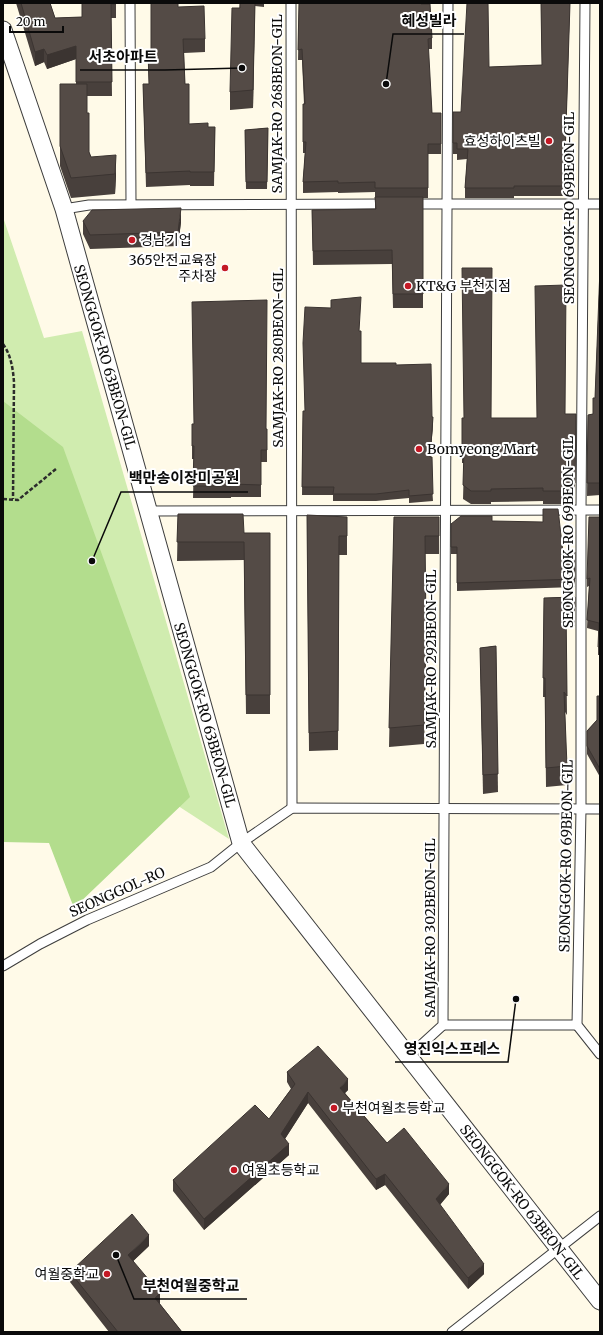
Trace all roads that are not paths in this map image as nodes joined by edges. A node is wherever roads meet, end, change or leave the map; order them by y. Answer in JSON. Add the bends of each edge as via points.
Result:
{"nodes":[{"id":1,"x":130,"y":3,"type":"edge"},
{"id":2,"x":291,"y":3,"type":"edge"},
{"id":3,"x":448,"y":3,"type":"edge"},
{"id":4,"x":585,"y":3,"type":"edge"},
{"id":5,"x":3,"y":30,"type":"edge"},
{"id":6,"x":447,"y":204,"type":"junction"},
{"id":7,"x":583,"y":204,"type":"junction"},
{"id":8,"x":600,"y":204,"type":"edge"},
{"id":9,"x":131,"y":205,"type":"junction"},
{"id":10,"x":292,"y":205,"type":"junction"},
{"id":11,"x":64,"y":209,"type":"junction"},
{"id":12,"x":446,"y":510,"type":"junction"},
{"id":13,"x":581,"y":510,"type":"junction"},
{"id":14,"x":600,"y":510,"type":"edge"},
{"id":15,"x":148,"y":511,"type":"junction"},
{"id":16,"x":292,"y":511,"type":"junction"},
{"id":17,"x":292,"y":808,"type":"junction"},
{"id":18,"x":444,"y":809,"type":"junction"},
{"id":19,"x":581,"y":809,"type":"junction"},
{"id":20,"x":600,"y":809,"type":"edge"},
{"id":21,"x":241,"y":843,"type":"junction"},
{"id":22,"x":3,"y":966,"type":"edge"},
{"id":23,"x":443,"y":1025,"type":"junction"},
{"id":24,"x":577,"y":1025,"type":"junction"},
{"id":25,"x":600,"y":1054,"type":"edge"},
{"id":26,"x":408,"y":1057,"type":"junction"},
{"id":27,"x":600,"y":1216,"type":"edge"},
{"id":28,"x":559,"y":1248,"type":"junction"},
{"id":29,"x":600,"y":1301,"type":"edge"},
{"id":30,"x":452,"y":1332,"type":"edge"}],
"edges":[{"from":1,"to":9,"type":"lane"},
{"from":2,"to":10,"type":"lane","name":"SAMJAK-RO 268BEON-GIL"},
{"from":3,"to":6,"type":"lane"},
{"from":4,"to":7,"type":"lane","name":"SEONGGOK-RO 69BEON-GIL"},
{"from":5,"to":11,"type":"street","name":"SEONGGOK-RO 63BEON-GIL"},
{"from":6,"to":7,"type":"lane"},
{"from":6,"to":10,"type":"lane"},
{"from":6,"to":12,"type":"lane"},
{"from":7,"to":8,"type":"lane"},
{"from":7,"to":13,"type":"lane","name":"SEONGGOK-RO 69BEON-GIL"},
{"from":9,"to":10,"type":"lane"},
{"from":9,"to":11,"type":"lane","via":[[89,205]]},
{"from":10,"to":16,"type":"lane","name":"SAMJAK-RO 280BEON-GIL"},
{"from":11,"to":15,"type":"street","name":"SEONGGOK-RO 63BEON-GIL"},
{"from":12,"to":13,"type":"lane"},
{"from":12,"to":16,"type":"lane"},
{"from":12,"to":18,"type":"lane","name":"SAMJAK-RO 292BEON-GIL"},
{"from":13,"to":14,"type":"lane"},
{"from":13,"to":19,"type":"lane","name":"SEONGGOK-RO 69BEON-GIL"},
{"from":15,"to":16,"type":"lane"},
{"from":15,"to":21,"type":"street","name":"SEONGGOK-RO 63BEON-GIL"},
{"from":16,"to":17,"type":"lane"},
{"from":17,"to":18,"type":"lane"},
{"from":17,"to":21,"type":"lane"},
{"from":18,"to":19,"type":"lane"},
{"from":18,"to":23,"type":"lane","name":"SAMJAK-RO 302BEON-GIL"},
{"from":19,"to":20,"type":"lane"},
{"from":19,"to":24,"type":"lane","name":"SEONGGOK-RO 69BEON-GIL"},
{"from":21,"to":22,"type":"lane","name":"SEONGGOL-RO","via":[[211,866],[87,920]]},
{"from":21,"to":26,"type":"street","name":"SEONGGOK-RO 63BEON-GIL"},
{"from":23,"to":24,"type":"lane"},
{"from":23,"to":26,"type":"lane","name":"SAMJAK-RO 302BEON-GIL"},
{"from":24,"to":25,"type":"lane"},
{"from":26,"to":28,"type":"street","name":"SEONGGOK-RO 63BEON-GIL"},
{"from":27,"to":28,"type":"lane"},
{"from":28,"to":29,"type":"street","name":"SEONGGOK-RO 63BEON-GIL"},
{"from":28,"to":30,"type":"lane"}]}
